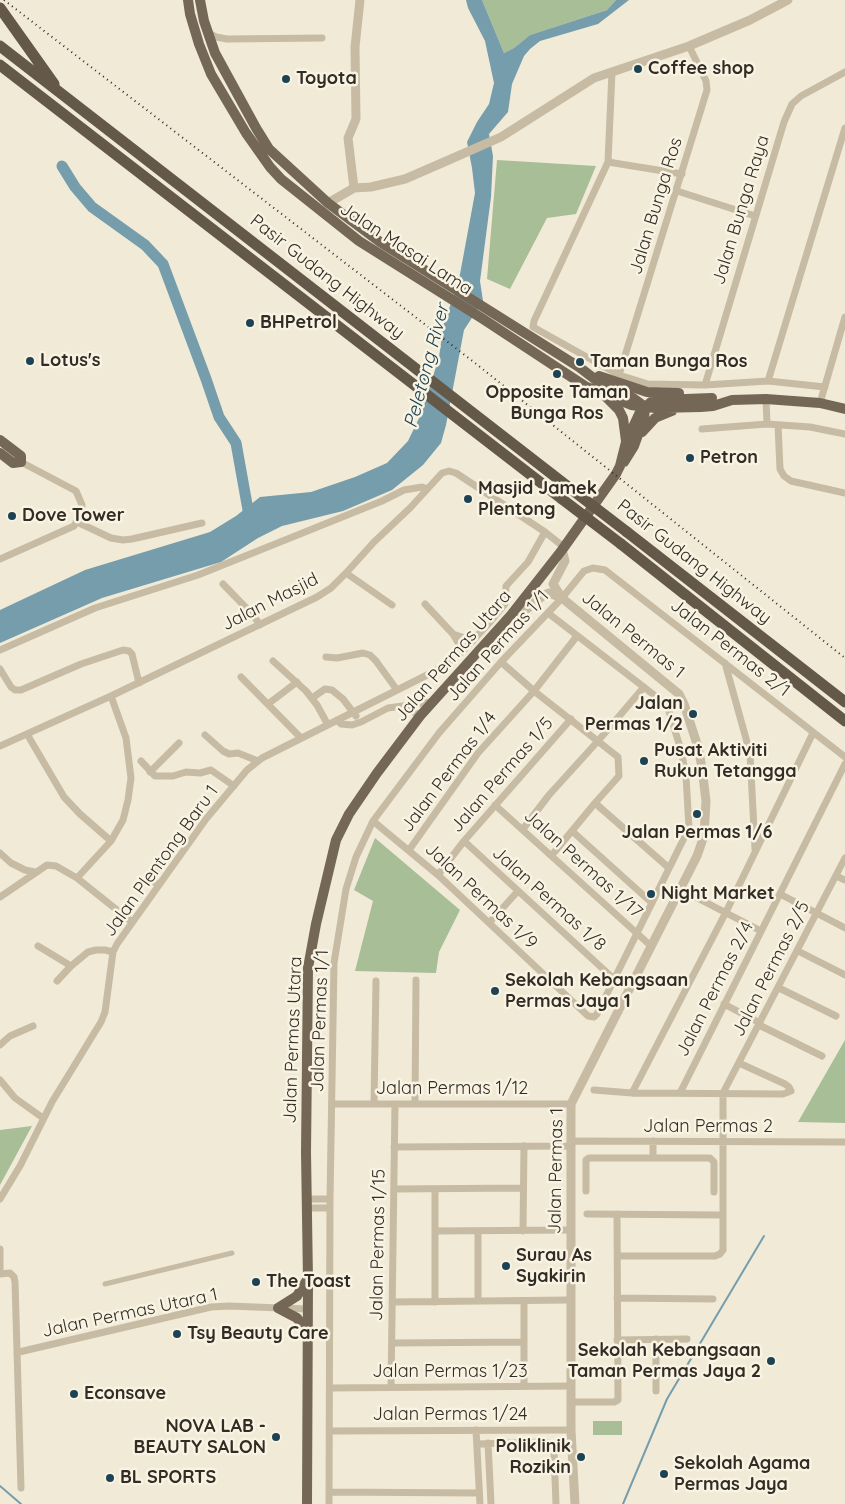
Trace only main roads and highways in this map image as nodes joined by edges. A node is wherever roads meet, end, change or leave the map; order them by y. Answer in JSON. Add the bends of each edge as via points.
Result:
{"nodes":[{"id":1,"x":188,"y":0,"type":"edge"},
{"id":2,"x":200,"y":0,"type":"edge"},
{"id":3,"x":0,"y":8,"type":"edge"},
{"id":4,"x":0,"y":46,"type":"edge"},
{"id":5,"x":0,"y":65,"type":"edge"},
{"id":6,"x":0,"y":74,"type":"edge"},
{"id":7,"x":22,"y":83,"type":"junction"},
{"id":8,"x":61,"y":94,"type":"junction"},
{"id":9,"x":444,"y":288,"type":"junction"},
{"id":10,"x":485,"y":314,"type":"junction"},
{"id":11,"x":579,"y":368,"type":"junction"},
{"id":12,"x":603,"y":394,"type":"junction"},
{"id":13,"x":712,"y":398,"type":"junction"},
{"id":14,"x":732,"y":400,"type":"junction"},
{"id":15,"x":645,"y":407,"type":"junction"},
{"id":16,"x":686,"y":408,"type":"junction"},
{"id":17,"x":845,"y":409,"type":"edge"},
{"id":18,"x":638,"y":436,"type":"junction"},
{"id":19,"x":0,"y":440,"type":"edge"},
{"id":20,"x":626,"y":442,"type":"junction"},
{"id":21,"x":0,"y":454,"type":"edge"},
{"id":22,"x":620,"y":466,"type":"junction"},
{"id":23,"x":845,"y":702,"type":"edge"},
{"id":24,"x":845,"y":721,"type":"edge"},
{"id":25,"x":308,"y":1280,"type":"junction"},
{"id":26,"x":307,"y":1333,"type":"junction"},
{"id":27,"x":307,"y":1504,"type":"edge"}],
"edges":[{"from":1,"to":9,"type":"main road","name":"Jalan Masai Lama","via":[[194,29],[211,74],[270,167],[296,192],[359,241]]},
{"from":2,"to":9,"type":"main road","name":"Jalan Masai Lama","via":[[214,53],[269,149],[358,227]]},
{"from":3,"to":8,"type":"highway"},
{"from":4,"to":8,"type":"highway","name":"Pasir Gudang Highway"},
{"from":5,"to":7,"type":"highway","name":"Pasir Gudang Highway"},
{"from":6,"to":7,"type":"highway"},
{"from":7,"to":24,"type":"highway","name":"Pasir Gudang Highway","bridge":true,"via":[[621,544]]},
{"from":8,"to":23,"type":"highway","name":"Pasir Gudang Highway","bridge":true},
{"from":9,"to":10,"type":"main road","name":"Jalan Masai Lama"},
{"from":10,"to":11,"type":"main road","name":"Jalan Masai Lama"},
{"from":10,"to":12,"type":"main road","name":"Jalan Masai Lama","via":[[585,386]]},
{"from":11,"to":13,"type":"main road","via":[[647,392],[696,394]]},
{"from":11,"to":15,"type":"main road","name":"Jalan Masai Lama","via":[[614,390],[640,401]]},
{"from":12,"to":15,"type":"main road","name":"Jalan Masai Lama"},
{"from":12,"to":20,"type":"main road","via":[[623,418]]},
{"from":13,"to":14,"type":"main road"},
{"from":13,"to":15,"type":"main road","via":[[660,400]]},
{"from":14,"to":16,"type":"main road","name":"Jalan Masai Lama","via":[[713,406]]},
{"from":14,"to":17,"type":"main road","name":"Jalan Masai Lama","via":[[820,403]]},
{"from":15,"to":16,"type":"main road","name":"Jalan Masai Lama"},
{"from":15,"to":18,"type":"main road","name":"Jalan Permas Utara"},
{"from":15,"to":20,"type":"main road","name":"Jalan Permas Utara"},
{"from":16,"to":18,"type":"main road","via":[[655,418]]},
{"from":18,"to":22,"type":"main road","name":"Jalan Permas Utara"},
{"from":19,"to":21,"type":"main road","via":[[21,456],[21,462],[13,463]]},
{"from":20,"to":22,"type":"main road","name":"Jalan Permas Utara"},
{"from":22,"to":25,"type":"main road","name":"Jalan Permas Utara","via":[[514,612],[420,716],[349,814],[336,840],[308,968]]},
{"from":25,"to":26,"type":"main road","name":"Jalan Permas Utara"},
{"from":25,"to":26,"type":"main road","via":[[296,1296],[278,1308],[297,1318]]},
{"from":26,"to":27,"type":"main road","name":"Jalan Permas Utara"}]}
